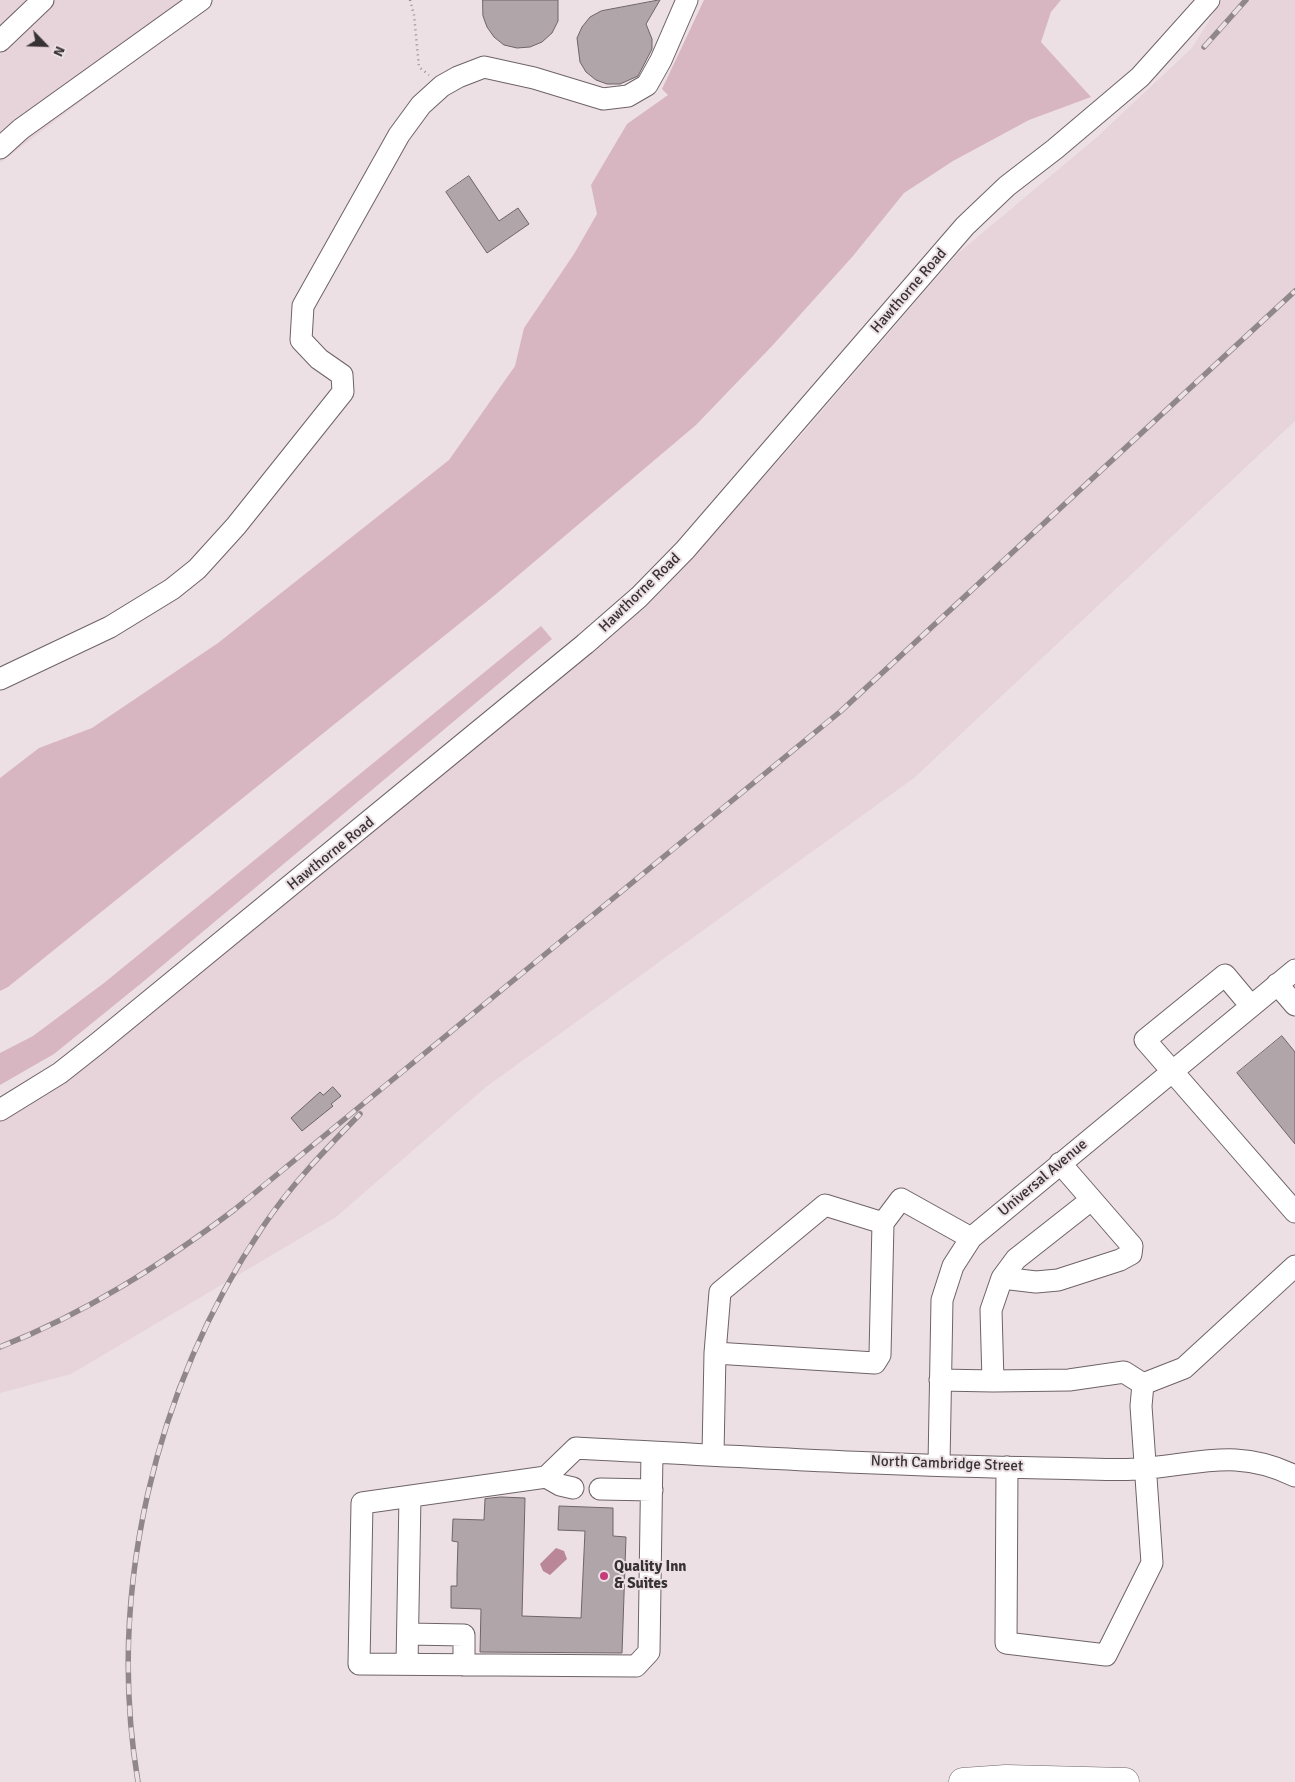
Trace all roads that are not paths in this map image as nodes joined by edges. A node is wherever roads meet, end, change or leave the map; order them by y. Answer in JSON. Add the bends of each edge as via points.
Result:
{"nodes":[{"id":1,"x":43,"y":0,"type":"edge"},
{"id":2,"x":201,"y":0,"type":"edge"},
{"id":3,"x":687,"y":0,"type":"edge"},
{"id":4,"x":1208,"y":0,"type":"edge"},
{"id":5,"x":0,"y":41,"type":"edge"},
{"id":6,"x":0,"y":148,"type":"edge"},
{"id":7,"x":0,"y":679,"type":"edge"},
{"id":8,"x":1295,"y":970,"type":"edge"},
{"id":9,"x":1277,"y":984,"type":"junction"},
{"id":10,"x":1295,"y":1005,"type":"edge"},
{"id":11,"x":1251,"y":1006,"type":"junction"},
{"id":12,"x":1171,"y":1072,"type":"junction"},
{"id":13,"x":0,"y":1110,"type":"edge"},
{"id":14,"x":1060,"y":1164,"type":"junction"},
{"id":15,"x":1092,"y":1200,"type":"junction"},
{"id":16,"x":1295,"y":1212,"type":"edge"},
{"id":17,"x":883,"y":1223,"type":"junction"},
{"id":18,"x":971,"y":1238,"type":"junction"},
{"id":19,"x":1295,"y":1266,"type":"edge"},
{"id":20,"x":1002,"y":1278,"type":"junction"},
{"id":21,"x":715,"y":1353,"type":"junction"},
{"id":22,"x":940,"y":1380,"type":"junction"},
{"id":23,"x":993,"y":1381,"type":"junction"},
{"id":24,"x":1143,"y":1384,"type":"junction"},
{"id":25,"x":652,"y":1452,"type":"junction"},
{"id":26,"x":713,"y":1454,"type":"junction"},
{"id":27,"x":939,"y":1464,"type":"junction"},
{"id":28,"x":1007,"y":1467,"type":"junction"},
{"id":29,"x":1146,"y":1468,"type":"junction"},
{"id":30,"x":1295,"y":1476,"type":"edge"},
{"id":31,"x":546,"y":1477,"type":"junction"},
{"id":32,"x":573,"y":1488,"type":"dead end"},
{"id":33,"x":600,"y":1489,"type":"dead end"},
{"id":34,"x":652,"y":1490,"type":"junction"},
{"id":35,"x":410,"y":1496,"type":"junction"},
{"id":36,"x":408,"y":1634,"type":"junction"},
{"id":37,"x":407,"y":1664,"type":"junction"},
{"id":38,"x":464,"y":1665,"type":"junction"},
{"id":39,"x":962,"y":1782,"type":"edge"},
{"id":40,"x":1125,"y":1782,"type":"edge"}],
"edges":[{"from":1,"to":5,"type":"street"},
{"from":2,"to":6,"type":"street","via":[[21,129]]},
{"from":3,"to":7,"type":"street","via":[[647,85],[628,96],[603,99],[484,67],[458,76],[421,105],[399,135],[303,306],[301,340],[342,376],[343,392],[236,526],[197,569],[172,589],[110,628]]},
{"from":4,"to":13,"type":"street","name":"Hawthorne Road","via":[[1140,77],[1055,150],[1006,186],[965,226],[685,550],[639,597],[186,973],[60,1073]]},
{"from":8,"to":9,"type":"street","name":"Universal Avenue"},
{"from":9,"to":10,"type":"street"},
{"from":9,"to":11,"type":"street","name":"Universal Avenue"},
{"from":11,"to":12,"type":"street","name":"Universal Avenue"},
{"from":11,"to":12,"type":"street","via":[[1225,975],[1145,1040]]},
{"from":12,"to":14,"type":"street","name":"Universal Avenue"},
{"from":12,"to":16,"type":"street"},
{"from":14,"to":15,"type":"street"},
{"from":14,"to":18,"type":"street","name":"Universal Avenue"},
{"from":15,"to":20,"type":"street","via":[[1016,1259]]},
{"from":15,"to":20,"type":"street","via":[[1132,1246],[1131,1254],[1058,1280],[1036,1282]]},
{"from":17,"to":18,"type":"street","via":[[901,1200]]},
{"from":17,"to":21,"type":"street","via":[[826,1205],[720,1292]]},
{"from":17,"to":21,"type":"street","via":[[880,1355],[874,1362]]},
{"from":18,"to":22,"type":"street","name":"Universal Avenue","via":[[953,1266],[942,1300]]},
{"from":19,"to":24,"type":"street","via":[[1184,1368]]},
{"from":20,"to":23,"type":"street","via":[[991,1310]]},
{"from":21,"to":26,"type":"street"},
{"from":22,"to":23,"type":"street"},
{"from":22,"to":27,"type":"street","name":"Universal Avenue"},
{"from":23,"to":24,"type":"street","via":[[1069,1380],[1124,1372]]},
{"from":24,"to":29,"type":"street","via":[[1141,1406]]},
{"from":25,"to":26,"type":"street","name":"North Cambridge Street"},
{"from":25,"to":31,"type":"street","name":"North Cambridge Street","via":[[576,1448]]},
{"from":25,"to":34,"type":"street"},
{"from":26,"to":27,"type":"street","name":"North Cambridge Street"},
{"from":27,"to":28,"type":"street","name":"North Cambridge Street"},
{"from":28,"to":29,"type":"street","name":"North Cambridge Street"},
{"from":28,"to":29,"type":"street","via":[[1006,1643],[1106,1655],[1152,1563]]},
{"from":29,"to":30,"type":"street","name":"North Cambridge Street","via":[[1174,1467],[1222,1458],[1255,1461]]},
{"from":31,"to":32,"type":"street"},
{"from":31,"to":35,"type":"street"},
{"from":33,"to":34,"type":"street"},
{"from":34,"to":38,"type":"street","via":[[649,1652],[636,1666]]},
{"from":35,"to":36,"type":"street"},
{"from":35,"to":37,"type":"street","via":[[362,1503],[359,1664]]},
{"from":36,"to":37,"type":"street"},
{"from":36,"to":38,"type":"street","via":[[464,1635]]},
{"from":37,"to":38,"type":"street"},
{"from":39,"to":40,"type":"highway","via":[[1006,1779]]}]}
